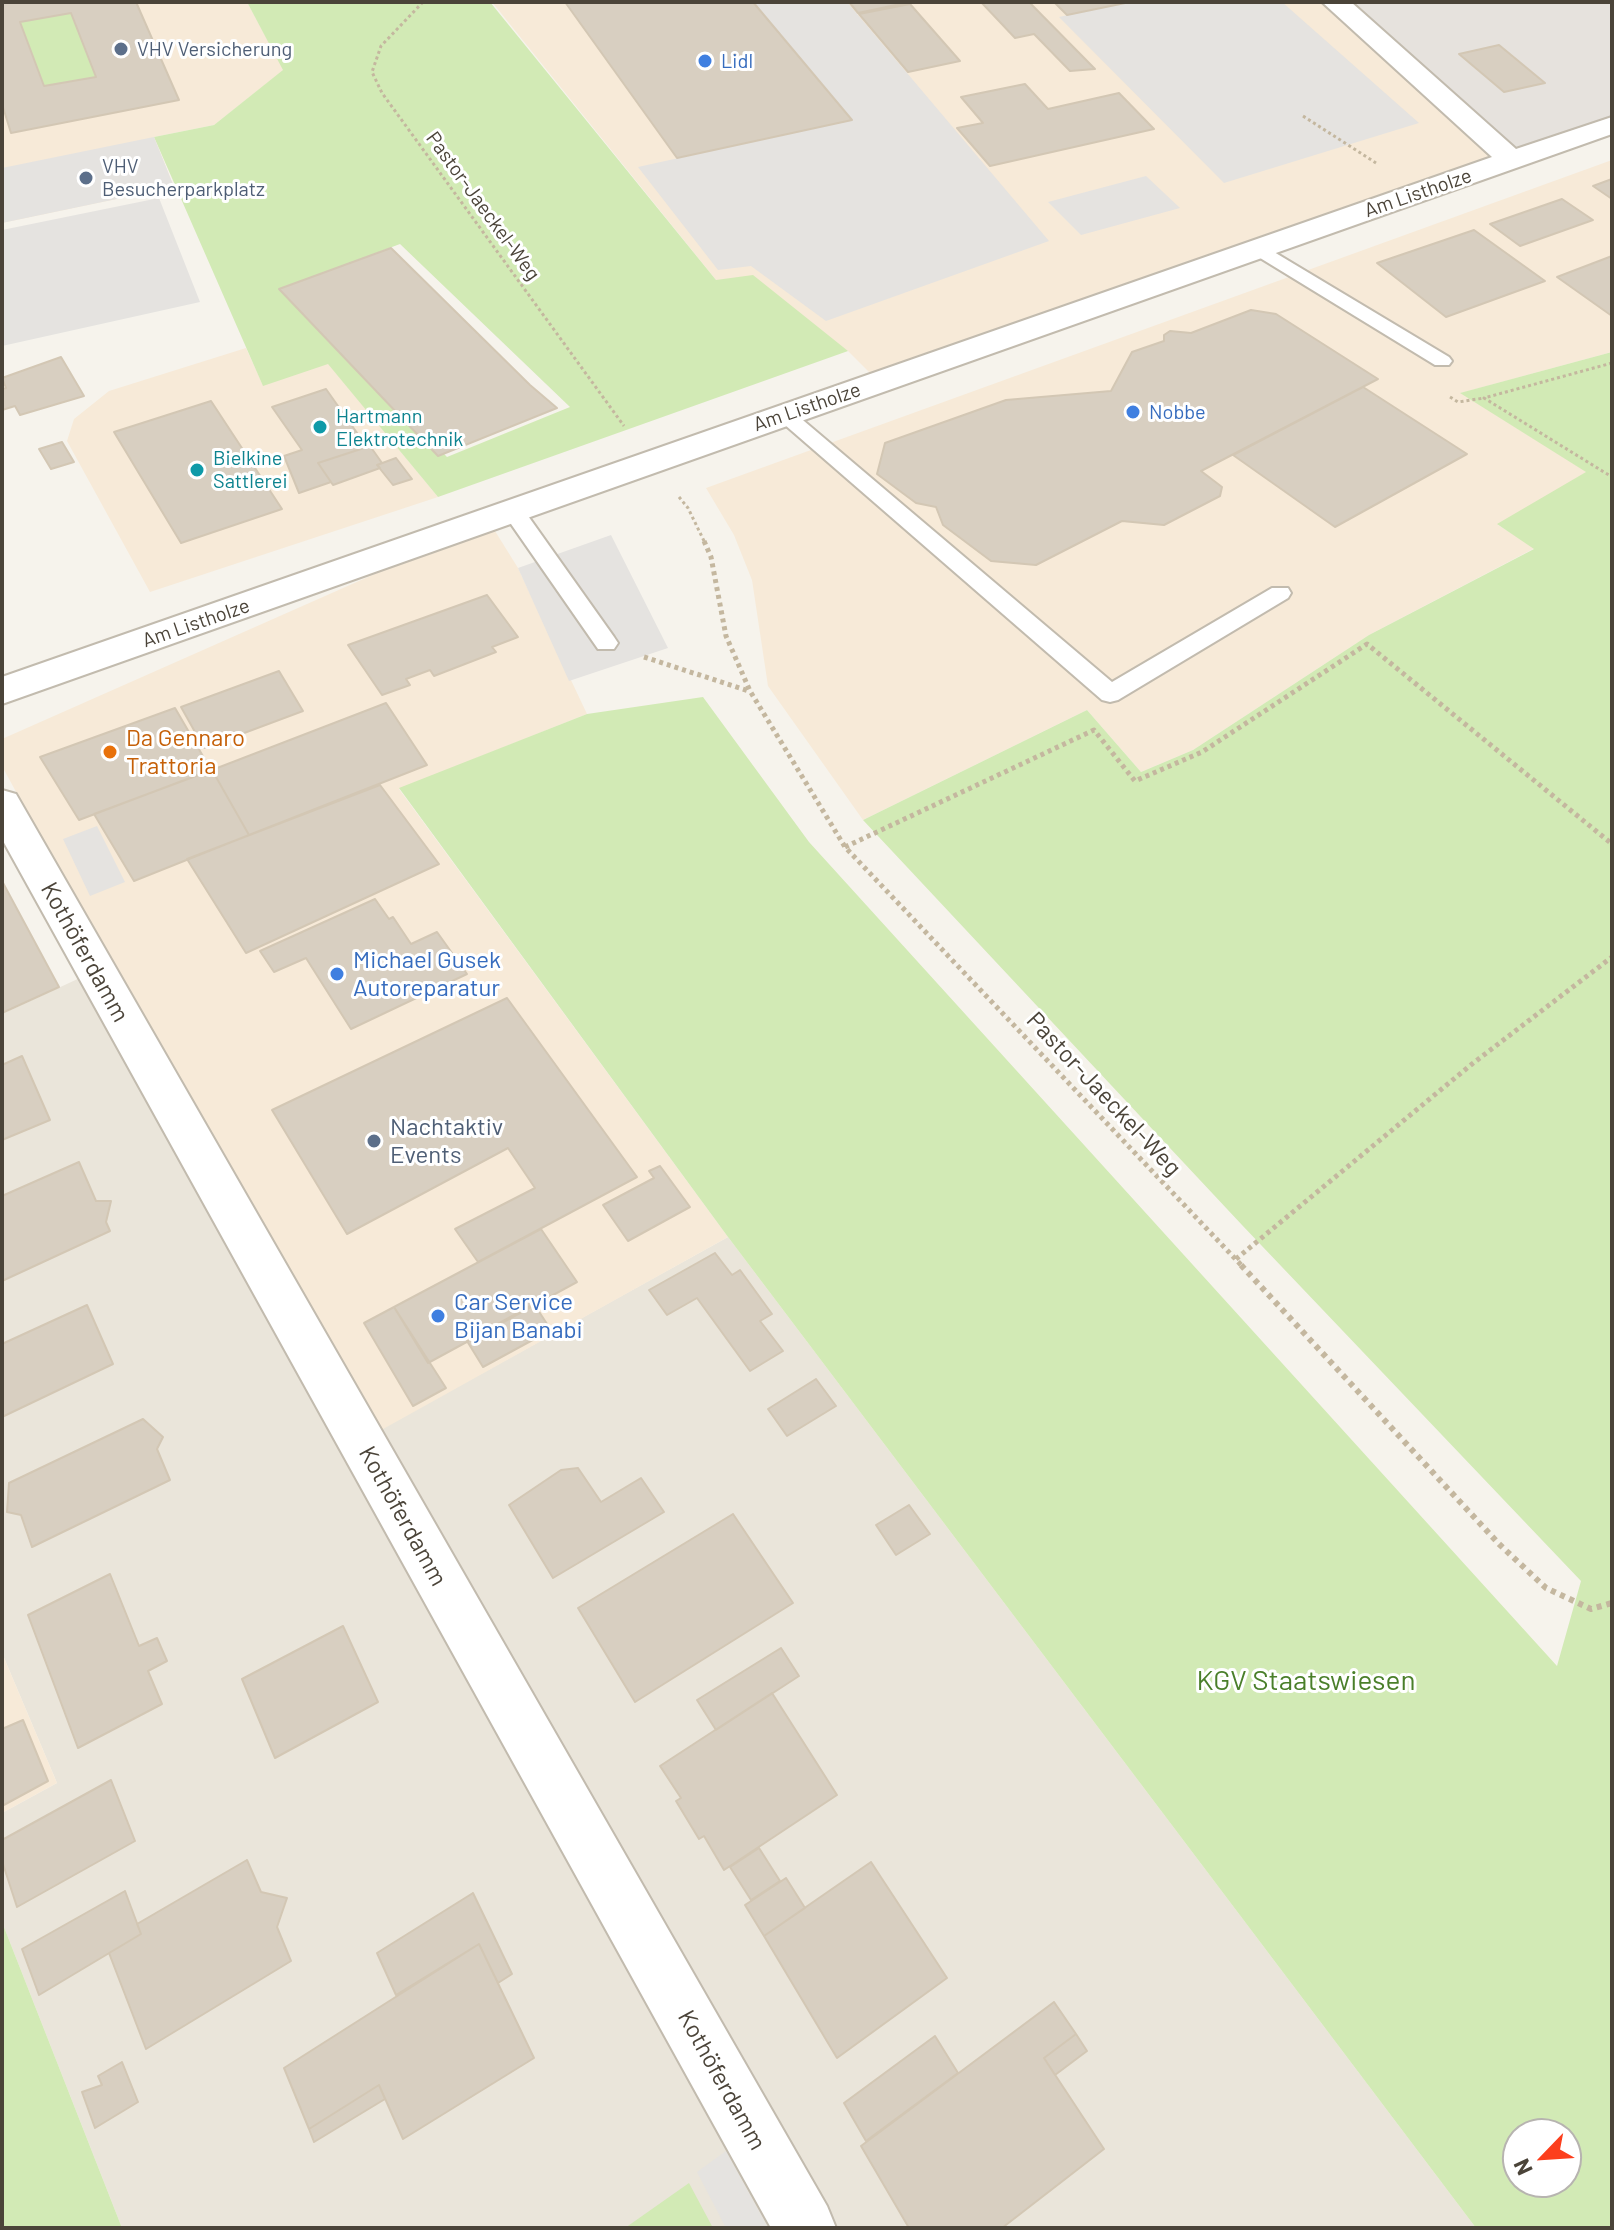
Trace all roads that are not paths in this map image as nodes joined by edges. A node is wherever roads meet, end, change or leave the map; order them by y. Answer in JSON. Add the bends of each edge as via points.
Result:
{"nodes":[{"id":1,"x":1335,"y":2,"type":"edge"},
{"id":2,"x":1612,"y":125,"type":"edge"},
{"id":3,"x":1512,"y":160,"type":"junction"},
{"id":4,"x":1259,"y":249,"type":"junction"},
{"id":5,"x":1442,"y":361,"type":"dead end"},
{"id":6,"x":784,"y":414,"type":"junction"},
{"id":7,"x":513,"y":511,"type":"junction"},
{"id":8,"x":1280,"y":593,"type":"dead end"},
{"id":9,"x":606,"y":643,"type":"road end"},
{"id":10,"x":2,"y":691,"type":"edge"},
{"id":11,"x":2,"y":804,"type":"edge"},
{"id":12,"x":805,"y":2228,"type":"edge"}],
"edges":[{"from":1,"to":3,"type":"street"},
{"from":2,"to":3,"type":"street","name":"Am Listholze"},
{"from":3,"to":4,"type":"street","name":"Am Listholze"},
{"from":4,"to":5,"type":"lane"},
{"from":4,"to":6,"type":"street","name":"Am Listholze"},
{"from":6,"to":7,"type":"street","name":"Am Listholze"},
{"from":6,"to":8,"type":"lane","via":[[1110,694]]},
{"from":7,"to":9,"type":"lane"},
{"from":7,"to":10,"type":"street","name":"Am Listholze"},
{"from":11,"to":12,"type":"street","name":"Kothöferdamm"}]}
